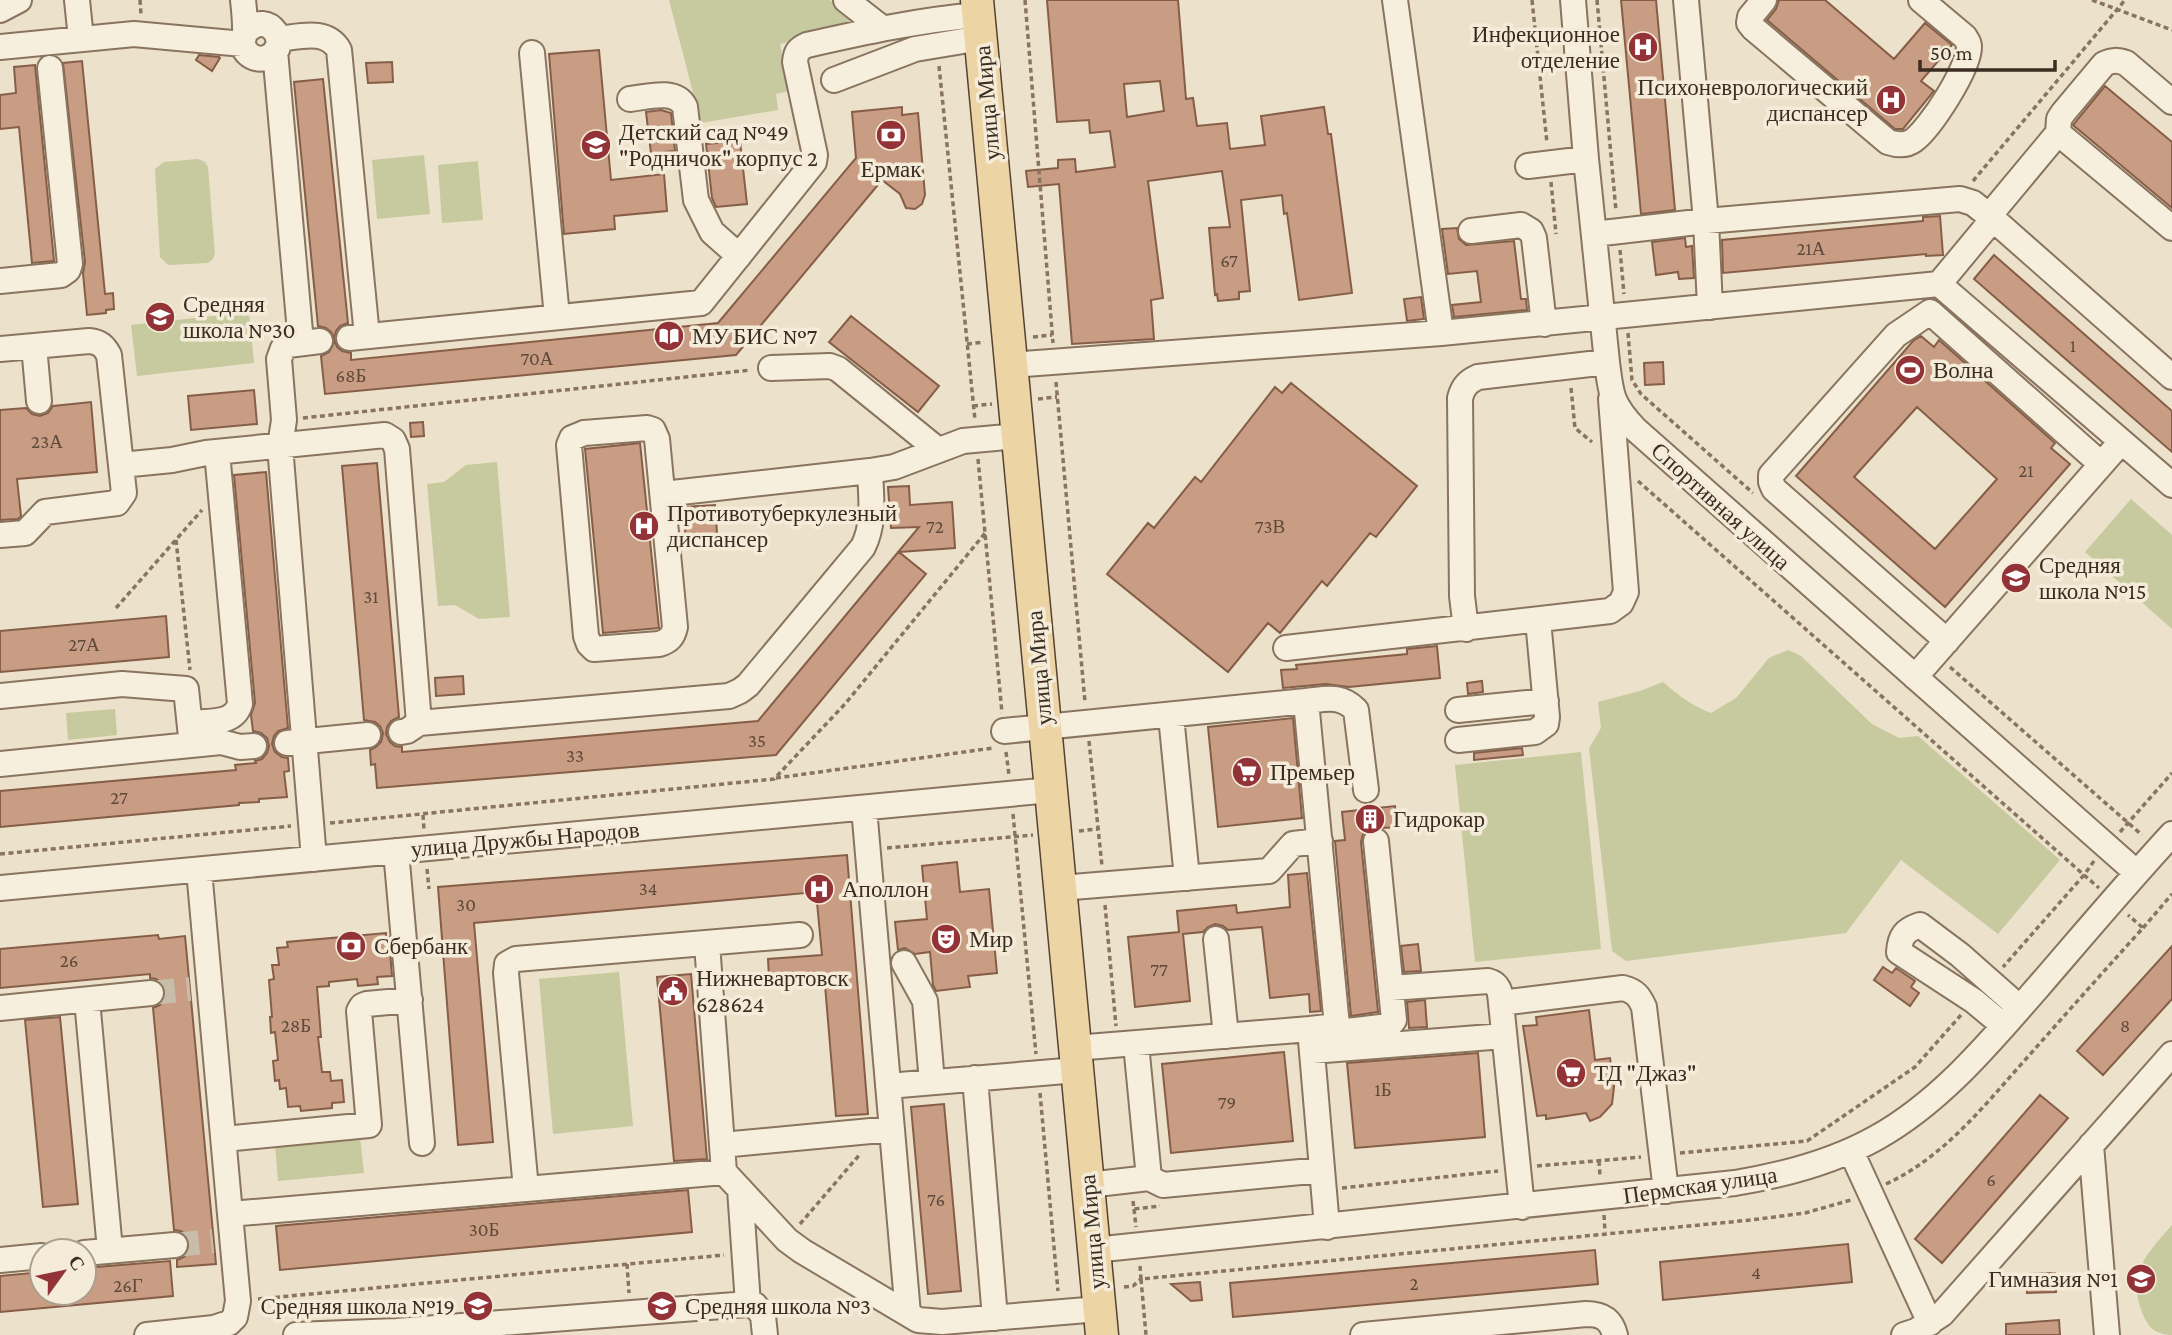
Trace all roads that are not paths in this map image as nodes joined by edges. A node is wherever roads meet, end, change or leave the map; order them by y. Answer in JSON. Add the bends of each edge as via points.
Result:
{"nodes":[{"id":1,"x":19,"y":0,"type":"edge"},
{"id":2,"x":77,"y":0,"type":"edge"},
{"id":3,"x":243,"y":0,"type":"edge"},
{"id":4,"x":846,"y":0,"type":"edge"},
{"id":5,"x":1395,"y":0,"type":"edge"},
{"id":6,"x":1573,"y":0,"type":"edge"},
{"id":7,"x":1686,"y":0,"type":"edge"},
{"id":8,"x":1764,"y":0,"type":"edge"},
{"id":9,"x":1921,"y":0,"type":"edge"},
{"id":10,"x":0,"y":10,"type":"edge"},
{"id":11,"x":979,"y":18,"type":"edge"},
{"id":12,"x":882,"y":29,"type":"junction"},
{"id":13,"x":81,"y":40,"type":"junction"},
{"id":14,"x":260,"y":45,"type":"junction"},
{"id":15,"x":0,"y":47,"type":"edge"},
{"id":16,"x":532,"y":53,"type":"dead end"},
{"id":17,"x":50,"y":68,"type":"dead end"},
{"id":18,"x":834,"y":80,"type":"dead end"},
{"id":19,"x":629,"y":99,"type":"dead end"},
{"id":20,"x":2172,"y":102,"type":"edge"},
{"id":21,"x":2058,"y":133,"type":"junction"},
{"id":22,"x":1586,"y":159,"type":"junction"},
{"id":23,"x":1528,"y":166,"type":"dead end"},
{"id":24,"x":1991,"y":217,"type":"junction"},
{"id":25,"x":1706,"y":221,"type":"junction"},
{"id":26,"x":2172,"y":228,"type":"edge"},
{"id":27,"x":1471,"y":231,"type":"dead end"},
{"id":28,"x":1594,"y":234,"type":"junction"},
{"id":29,"x":739,"y":256,"type":"junction"},
{"id":30,"x":0,"y":281,"type":"edge"},
{"id":31,"x":1939,"y":284,"type":"junction"},
{"id":32,"x":1710,"y":307,"type":"junction"},
{"id":33,"x":557,"y":317,"type":"junction"},
{"id":34,"x":1603,"y":318,"type":"junction"},
{"id":35,"x":1544,"y":324,"type":"junction"},
{"id":36,"x":1441,"y":333,"type":"junction"},
{"id":37,"x":34,"y":346,"type":"junction"},
{"id":38,"x":0,"y":349,"type":"edge"},
{"id":39,"x":1607,"y":362,"type":"junction"},
{"id":40,"x":1011,"y":365,"type":"junction"},
{"id":41,"x":771,"y":368,"type":"road end"},
{"id":42,"x":2172,"y":377,"type":"edge"},
{"id":43,"x":1610,"y":392,"type":"junction"},
{"id":44,"x":38,"y":401,"type":"dead end"},
{"id":45,"x":1018,"y":436,"type":"junction"},
{"id":46,"x":2121,"y":442,"type":"junction"},
{"id":47,"x":280,"y":446,"type":"junction"},
{"id":48,"x":938,"y":450,"type":"junction"},
{"id":49,"x":217,"y":452,"type":"junction"},
{"id":50,"x":2101,"y":464,"type":"junction"},
{"id":51,"x":121,"y":466,"type":"junction"},
{"id":52,"x":870,"y":471,"type":"junction"},
{"id":53,"x":2172,"y":485,"type":"edge"},
{"id":54,"x":663,"y":494,"type":"junction"},
{"id":55,"x":0,"y":536,"type":"edge"},
{"id":56,"x":1538,"y":620,"type":"junction"},
{"id":57,"x":1466,"y":629,"type":"junction"},
{"id":58,"x":1947,"y":641,"type":"junction"},
{"id":59,"x":1286,"y":648,"type":"dead end"},
{"id":60,"x":1915,"y":677,"type":"junction"},
{"id":61,"x":0,"y":696,"type":"edge"},
{"id":62,"x":1306,"y":701,"type":"junction"},
{"id":63,"x":1546,"y":701,"type":"junction"},
{"id":64,"x":1458,"y":710,"type":"dead end"},
{"id":65,"x":1171,"y":716,"type":"junction"},
{"id":66,"x":1045,"y":727,"type":"junction"},
{"id":67,"x":1004,"y":731,"type":"road end"},
{"id":68,"x":191,"y":734,"type":"junction"},
{"id":69,"x":369,"y":734,"type":"dead end"},
{"id":70,"x":1458,"y":740,"type":"dead end"},
{"id":71,"x":296,"y":742,"type":"junction"},
{"id":72,"x":254,"y":746,"type":"dead end"},
{"id":73,"x":0,"y":764,"type":"edge"},
{"id":74,"x":1051,"y":790,"type":"junction"},
{"id":75,"x":1366,"y":790,"type":"dead end"},
{"id":76,"x":864,"y":808,"type":"junction"},
{"id":77,"x":2172,"y":834,"type":"edge"},
{"id":78,"x":1320,"y":841,"type":"junction"},
{"id":79,"x":1376,"y":841,"type":"dead end"},
{"id":80,"x":396,"y":851,"type":"junction"},
{"id":81,"x":314,"y":859,"type":"junction"},
{"id":82,"x":199,"y":870,"type":"junction"},
{"id":83,"x":2137,"y":873,"type":"junction"},
{"id":84,"x":1187,"y":878,"type":"junction"},
{"id":85,"x":0,"y":888,"type":"edge"},
{"id":86,"x":1060,"y":888,"type":"junction"},
{"id":87,"x":800,"y":935,"type":"dead end"},
{"id":88,"x":1216,"y":940,"type":"dead end"},
{"id":89,"x":707,"y":944,"type":"junction"},
{"id":90,"x":904,"y":963,"type":"dead end"},
{"id":91,"x":1391,"y":988,"type":"junction"},
{"id":92,"x":151,"y":993,"type":"tunnel mouth"},
{"id":93,"x":87,"y":1000,"type":"junction"},
{"id":94,"x":410,"y":1000,"type":"junction"},
{"id":95,"x":1501,"y":1003,"type":"junction"},
{"id":96,"x":0,"y":1008,"type":"edge"},
{"id":97,"x":2020,"y":1008,"type":"junction"},
{"id":98,"x":1338,"y":1026,"type":"junction"},
{"id":99,"x":2004,"y":1026,"type":"junction"},
{"id":100,"x":1226,"y":1036,"type":"junction"},
{"id":101,"x":1504,"y":1036,"type":"junction"},
{"id":102,"x":1311,"y":1040,"type":"junction"},
{"id":103,"x":1136,"y":1044,"type":"junction"},
{"id":104,"x":2172,"y":1054,"type":"edge"},
{"id":105,"x":1076,"y":1059,"type":"junction"},
{"id":106,"x":975,"y":1078,"type":"junction"},
{"id":107,"x":932,"y":1082,"type":"junction"},
{"id":108,"x":888,"y":1086,"type":"junction"},
{"id":109,"x":886,"y":1130,"type":"junction"},
{"id":110,"x":224,"y":1139,"type":"junction"},
{"id":111,"x":422,"y":1143,"type":"dead end"},
{"id":112,"x":723,"y":1145,"type":"junction"},
{"id":113,"x":2091,"y":1145,"type":"junction"},
{"id":114,"x":1851,"y":1151,"type":"junction"},
{"id":115,"x":1322,"y":1170,"type":"junction"},
{"id":116,"x":1149,"y":1178,"type":"junction"},
{"id":117,"x":732,"y":1180,"type":"junction"},
{"id":118,"x":1088,"y":1185,"type":"junction"},
{"id":119,"x":526,"y":1189,"type":"junction"},
{"id":120,"x":1666,"y":1191,"type":"junction"},
{"id":121,"x":1522,"y":1207,"type":"junction"},
{"id":122,"x":230,"y":1214,"type":"junction"},
{"id":123,"x":1327,"y":1227,"type":"junction"},
{"id":124,"x":175,"y":1244,"type":"tunnel mouth"},
{"id":125,"x":110,"y":1250,"type":"junction"},
{"id":126,"x":1094,"y":1250,"type":"junction"},
{"id":127,"x":98,"y":1251,"type":"edge"},
{"id":128,"x":28,"y":1257,"type":"edge"},
{"id":129,"x":0,"y":1260,"type":"edge"},
{"id":130,"x":748,"y":1304,"type":"junction"},
{"id":131,"x":995,"y":1318,"type":"junction"},
{"id":132,"x":236,"y":1320,"type":"edge"},
{"id":133,"x":1100,"y":1322,"type":"edge"},
{"id":134,"x":915,"y":1323,"type":"edge"},
{"id":135,"x":1930,"y":1323,"type":"junction"},
{"id":136,"x":1034,"y":1325,"type":"edge"},
{"id":137,"x":573,"y":1326,"type":"edge"},
{"id":138,"x":397,"y":1333,"type":"edge"},
{"id":139,"x":146,"y":1335,"type":"edge"},
{"id":140,"x":296,"y":1335,"type":"edge"},
{"id":141,"x":765,"y":1335,"type":"edge"},
{"id":142,"x":1363,"y":1335,"type":"edge"},
{"id":143,"x":1615,"y":1335,"type":"edge"},
{"id":144,"x":1904,"y":1335,"type":"edge"},
{"id":145,"x":2107,"y":1335,"type":"edge"}],
"edges":[{"from":1,"to":10,"type":"street"},
{"from":2,"to":13,"type":"street"},
{"from":3,"to":14,"type":"street"},
{"from":4,"to":12,"type":"street"},
{"from":5,"to":36,"type":"street"},
{"from":6,"to":22,"type":"street","name":"Спортивная улица"},
{"from":7,"to":25,"type":"street"},
{"from":8,"to":9,"type":"street","via":[[1750,17],[1753,28],[1897,145],[1914,141],[1948,99],[1969,47],[1965,37]]},
{"from":11,"to":12,"type":"street","via":[[934,19]]},
{"from":11,"to":18,"type":"street","via":[[937,45]]},
{"from":11,"to":40,"type":"main road","name":"улица Мира"},
{"from":12,"to":29,"type":"street","via":[[807,45],[796,53],[814,162]]},
{"from":13,"to":14,"type":"street","via":[[143,34]]},
{"from":13,"to":15,"type":"street"},
{"from":14,"to":33,"type":"street","via":[[317,35],[334,42],[339,50],[358,337]]},
{"from":14,"to":47,"type":"street","via":[[278,76],[310,342],[288,345],[280,353],[284,420]]},
{"from":16,"to":33,"type":"street"},
{"from":17,"to":30,"type":"street","via":[[70,264],[61,275]]},
{"from":19,"to":29,"type":"street","via":[[672,95],[682,101],[696,200],[712,232]]},
{"from":20,"to":21,"type":"street","via":[[2126,63],[2110,61],[2063,113]]},
{"from":21,"to":24,"type":"street"},
{"from":21,"to":26,"type":"street"},
{"from":22,"to":23,"type":"street"},
{"from":22,"to":28,"type":"street","name":"Спортивная улица"},
{"from":24,"to":25,"type":"street","via":[[1960,199]]},
{"from":24,"to":31,"type":"street"},
{"from":24,"to":42,"type":"street"},
{"from":25,"to":28,"type":"street"},
{"from":25,"to":32,"type":"street"},
{"from":27,"to":35,"type":"street","via":[[1521,225],[1531,231]]},
{"from":28,"to":34,"type":"street","name":"Спортивная улица"},
{"from":29,"to":33,"type":"street","via":[[701,303]]},
{"from":31,"to":32,"type":"street"},
{"from":31,"to":46,"type":"street"},
{"from":32,"to":34,"type":"street"},
{"from":34,"to":35,"type":"street"},
{"from":34,"to":39,"type":"street","name":"Спортивная улица"},
{"from":35,"to":36,"type":"street"},
{"from":36,"to":40,"type":"street"},
{"from":37,"to":38,"type":"street"},
{"from":37,"to":44,"type":"street"},
{"from":37,"to":51,"type":"street","via":[[97,341],[104,346],[109,355]]},
{"from":39,"to":43,"type":"street","name":"Спортивная улица"},
{"from":39,"to":57,"type":"street","via":[[1478,377],[1462,389]]},
{"from":40,"to":45,"type":"main road","name":"улица Мира"},
{"from":41,"to":48,"type":"street","via":[[838,369]]},
{"from":43,"to":56,"type":"street","via":[[1626,592],[1622,603],[1610,611]]},
{"from":43,"to":60,"type":"street","name":"Спортивная улица","via":[[1635,429]]},
{"from":45,"to":48,"type":"street","via":[[976,439]]},
{"from":45,"to":66,"type":"main road","name":"улица Мира"},
{"from":46,"to":50,"type":"street"},
{"from":46,"to":53,"type":"street"},
{"from":47,"to":49,"type":"street"},
{"from":47,"to":52,"type":"street","via":[[385,435],[393,440],[410,728],[729,696],[740,691],[863,547],[872,524]]},
{"from":47,"to":71,"type":"street"},
{"from":48,"to":52,"type":"street"},
{"from":49,"to":51,"type":"street"},
{"from":49,"to":68,"type":"street","via":[[240,704],[227,720]]},
{"from":50,"to":58,"type":"street"},
{"from":50,"to":58,"type":"street","via":[[1930,312],[1896,335],[1771,475],[1774,489]]},
{"from":51,"to":55,"type":"street","via":[[124,493],[117,503],[45,512],[25,533]]},
{"from":52,"to":54,"type":"street"},
{"from":54,"to":54,"type":"street","via":[[673,635],[659,644],[594,649],[586,636],[569,446],[572,438],[584,433],[653,430]]},
{"from":56,"to":57,"type":"street"},
{"from":56,"to":63,"type":"street"},
{"from":57,"to":59,"type":"street"},
{"from":58,"to":60,"type":"street"},
{"from":60,"to":83,"type":"street","name":"Спортивная улица"},
{"from":61,"to":68,"type":"street","via":[[122,684],[186,689]]},
{"from":62,"to":65,"type":"street"},
{"from":62,"to":75,"type":"street","via":[[1339,699],[1356,710]]},
{"from":62,"to":78,"type":"street"},
{"from":63,"to":64,"type":"street"},
{"from":63,"to":70,"type":"street","via":[[1546,724],[1535,732]]},
{"from":65,"to":66,"type":"street"},
{"from":65,"to":84,"type":"street"},
{"from":66,"to":67,"type":"street"},
{"from":66,"to":74,"type":"main road","name":"улица Мира"},
{"from":68,"to":72,"type":"street","via":[[240,747]]},
{"from":68,"to":73,"type":"street"},
{"from":69,"to":71,"type":"street"},
{"from":71,"to":81,"type":"street"},
{"from":74,"to":76,"type":"street","name":"улица Дружбы Народов"},
{"from":74,"to":86,"type":"main road","name":"улица Мира"},
{"from":76,"to":80,"type":"street","name":"улица Дружбы Народов"},
{"from":76,"to":108,"type":"street"},
{"from":77,"to":83,"type":"street","name":"Пермская улица"},
{"from":78,"to":84,"type":"street","via":[[1293,845],[1269,871]]},
{"from":78,"to":98,"type":"street"},
{"from":79,"to":91,"type":"street"},
{"from":80,"to":81,"type":"street","name":"улица Дружбы Народов"},
{"from":80,"to":94,"type":"street"},
{"from":81,"to":82,"type":"street","name":"улица Дружбы Народов"},
{"from":82,"to":85,"type":"street","name":"улица Дружбы Народов"},
{"from":82,"to":110,"type":"street","via":[[200,988]]},
{"from":83,"to":97,"type":"street","name":"Пермская улица"},
{"from":84,"to":86,"type":"street"},
{"from":86,"to":105,"type":"main road","name":"улица Мира"},
{"from":87,"to":89,"type":"street"},
{"from":88,"to":100,"type":"street"},
{"from":89,"to":112,"type":"street"},
{"from":89,"to":119,"type":"street","via":[[516,959],[507,964]]},
{"from":90,"to":107,"type":"street","via":[[925,1001]]},
{"from":91,"to":95,"type":"street","via":[[1488,981],[1497,986]]},
{"from":91,"to":98,"type":"street","via":[[1394,1020],[1389,1026],[1347,1031]]},
{"from":92,"to":93,"type":"street"},
{"from":93,"to":96,"type":"street"},
{"from":93,"to":125,"type":"street"},
{"from":94,"to":110,"type":"street","via":[[368,1004],[359,1011],[369,1125]]},
{"from":94,"to":111,"type":"street"},
{"from":95,"to":101,"type":"street"},
{"from":95,"to":120,"type":"street","via":[[1623,988],[1640,998]]},
{"from":97,"to":99,"type":"street","name":"Пермская улица"},
{"from":97,"to":99,"type":"street","via":[[1920,925],[1907,929],[1899,952],[1974,1000]]},
{"from":98,"to":102,"type":"street"},
{"from":99,"to":114,"type":"street","name":"Пермская улица","via":[[1910,1116]]},
{"from":100,"to":102,"type":"street"},
{"from":100,"to":103,"type":"street"},
{"from":101,"to":102,"type":"street"},
{"from":101,"to":121,"type":"street"},
{"from":102,"to":115,"type":"street"},
{"from":103,"to":105,"type":"street"},
{"from":103,"to":116,"type":"street"},
{"from":104,"to":113,"type":"street"},
{"from":105,"to":106,"type":"street","via":[[1038,1073]]},
{"from":105,"to":118,"type":"main road","name":"улица Мира"},
{"from":106,"to":107,"type":"street"},
{"from":106,"to":131,"type":"street"},
{"from":107,"to":108,"type":"street"},
{"from":108,"to":109,"type":"street"},
{"from":109,"to":112,"type":"street"},
{"from":109,"to":134,"type":"street"},
{"from":110,"to":122,"type":"street"},
{"from":112,"to":117,"type":"street"},
{"from":113,"to":135,"type":"street"},
{"from":113,"to":145,"type":"street"},
{"from":114,"to":120,"type":"street","name":"Пермская улица","via":[[1770,1177]]},
{"from":114,"to":135,"type":"street"},
{"from":115,"to":116,"type":"street","via":[[1163,1185]]},
{"from":115,"to":123,"type":"street"},
{"from":116,"to":118,"type":"street"},
{"from":117,"to":119,"type":"street"},
{"from":117,"to":130,"type":"street"},
{"from":117,"to":134,"type":"street","via":[[787,1240]]},
{"from":118,"to":126,"type":"main road","name":"улица Мира"},
{"from":119,"to":122,"type":"street"},
{"from":120,"to":121,"type":"street","name":"Пермская улица"},
{"from":121,"to":123,"type":"street","name":"Пермская улица"},
{"from":122,"to":132,"type":"street","via":[[223,1240]]},
{"from":123,"to":126,"type":"street","name":"Пермская улица"},
{"from":124,"to":125,"type":"street"},
{"from":125,"to":127,"type":"street"},
{"from":126,"to":133,"type":"main road","name":"улица Мира"},
{"from":128,"to":129,"type":"street"},
{"from":130,"to":137,"type":"street"},
{"from":130,"to":141,"type":"street","via":[[763,1315]]},
{"from":131,"to":134,"type":"street"},
{"from":131,"to":136,"type":"street"},
{"from":132,"to":139,"type":"street","via":[[214,1328]]},
{"from":133,"to":136,"type":"street","via":[[1060,1312]]},
{"from":135,"to":144,"type":"street"},
{"from":137,"to":138,"type":"street"},
{"from":138,"to":140,"type":"street"},
{"from":142,"to":143,"type":"street","via":[[1586,1314],[1599,1314],[1610,1321]]}]}
